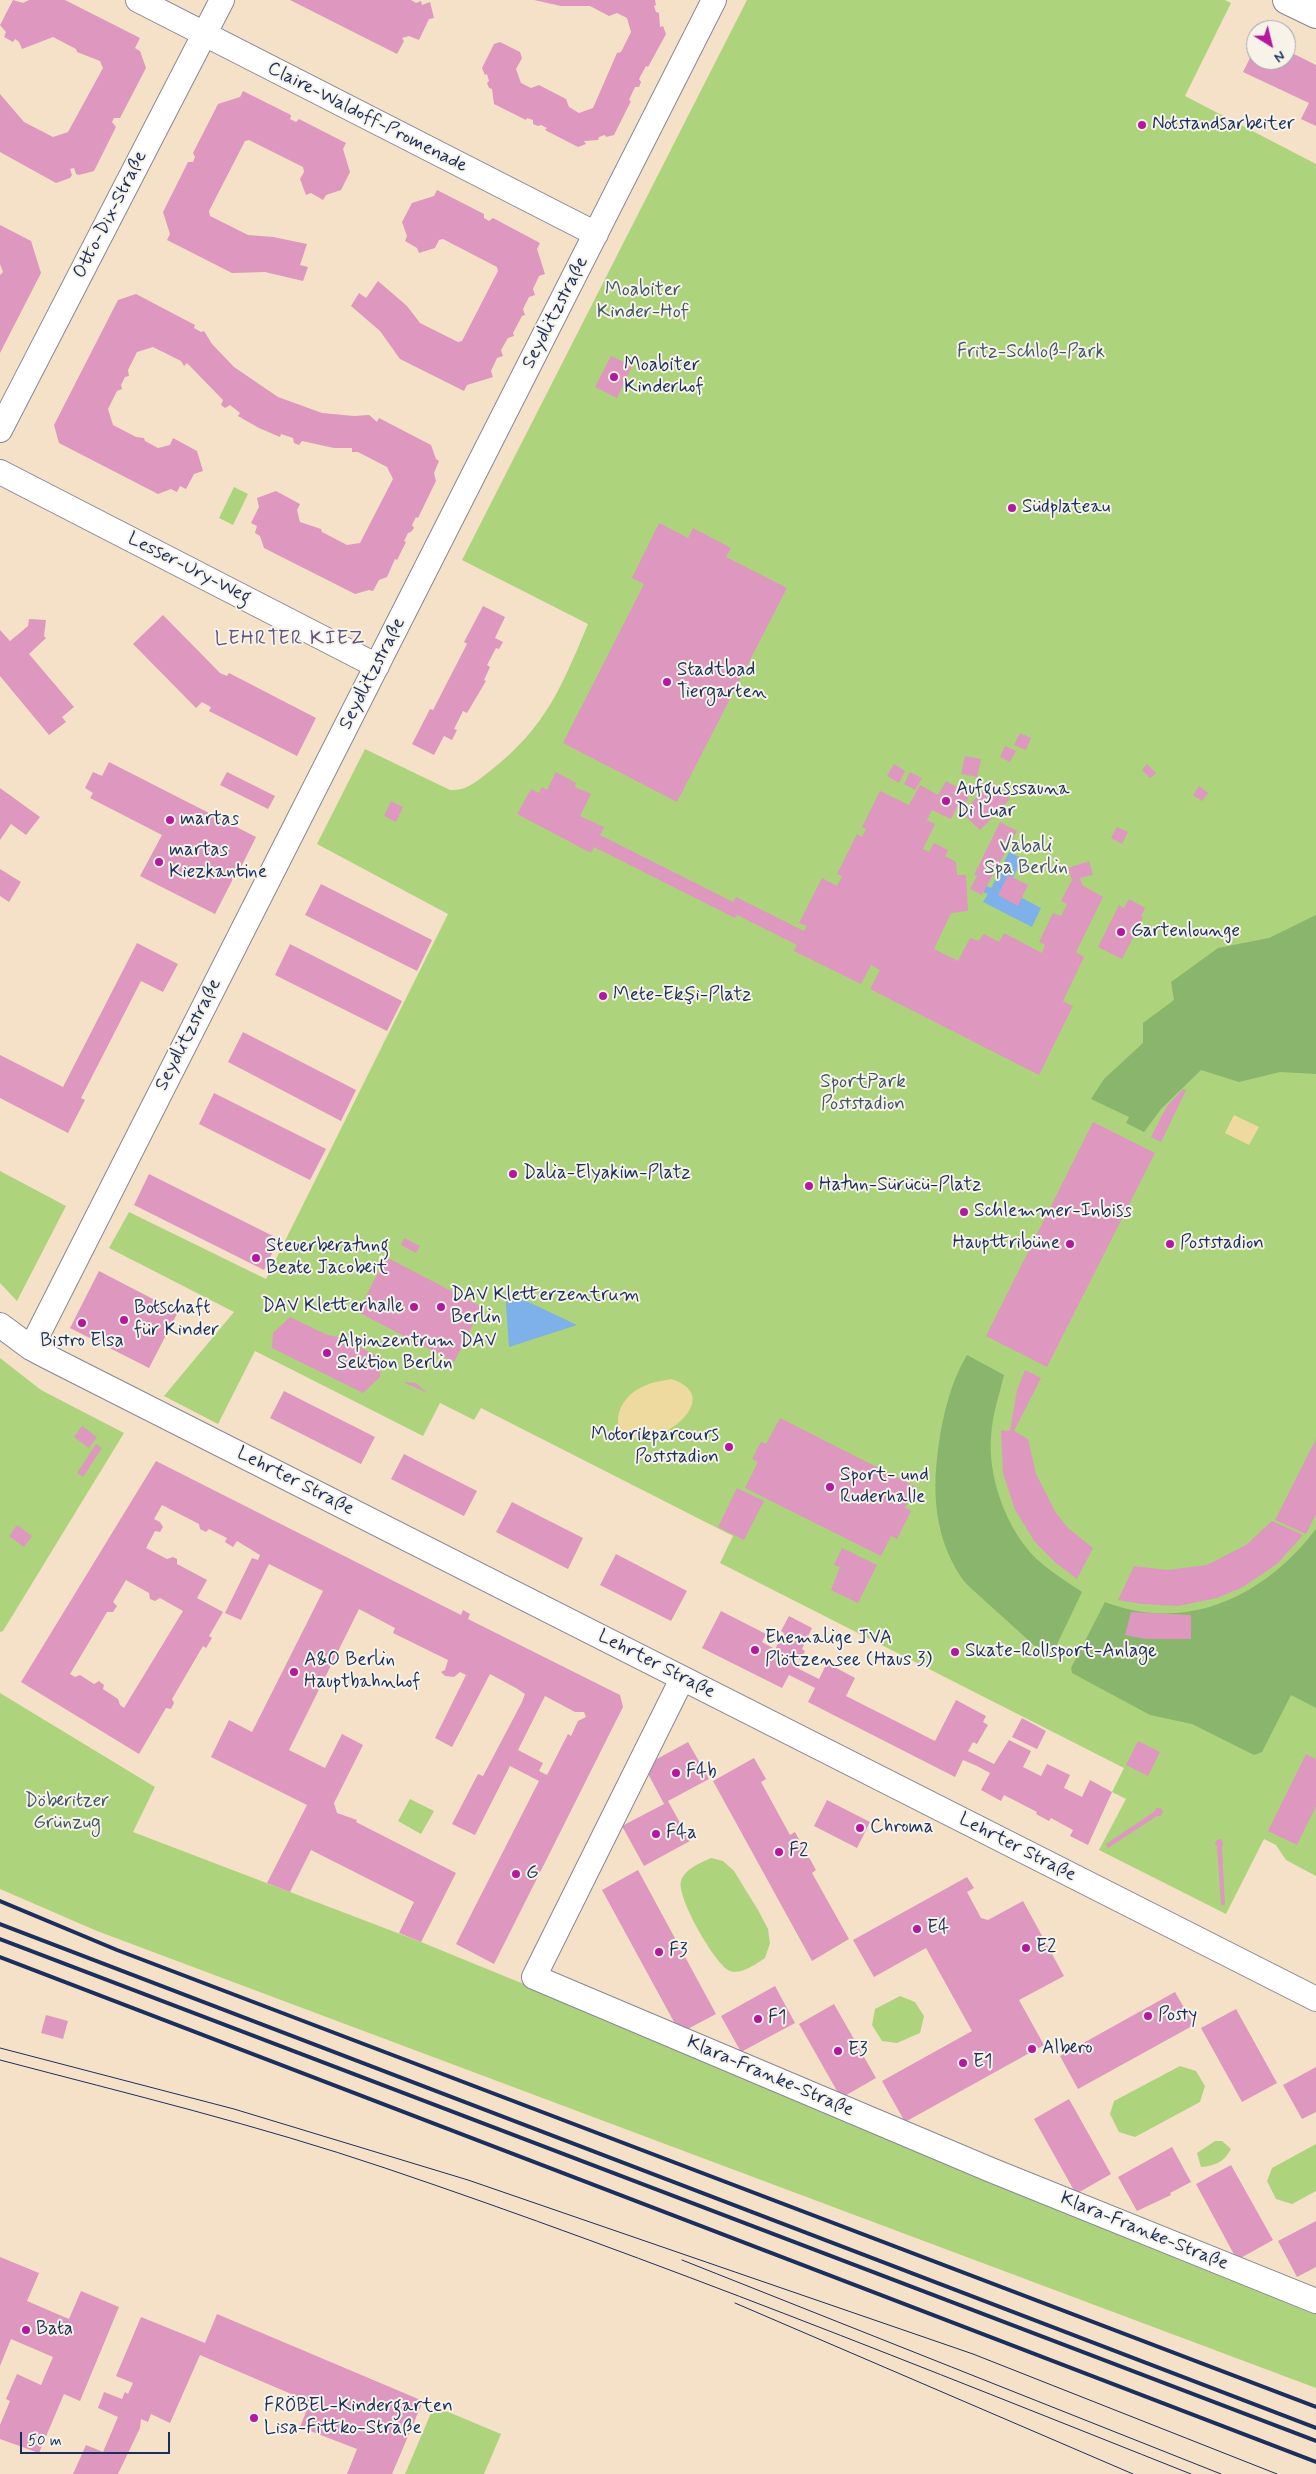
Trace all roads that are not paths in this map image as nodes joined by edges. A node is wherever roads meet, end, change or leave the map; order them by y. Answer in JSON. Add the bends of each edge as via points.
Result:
{"nodes":[{"id":1,"x":138,"y":0,"type":"edge"},
{"id":2,"x":222,"y":0,"type":"edge"},
{"id":3,"x":714,"y":0,"type":"edge"},
{"id":4,"x":1287,"y":0,"type":"edge"},
{"id":5,"x":1316,"y":14,"type":"edge"},
{"id":6,"x":204,"y":35,"type":"junction"},
{"id":7,"x":596,"y":234,"type":"junction"},
{"id":8,"x":0,"y":430,"type":"edge"},
{"id":9,"x":0,"y":472,"type":"edge"},
{"id":10,"x":377,"y":666,"type":"junction"},
{"id":11,"x":0,"y":1325,"type":"edge"},
{"id":12,"x":31,"y":1348,"type":"junction"},
{"id":13,"x":682,"y":1678,"type":"junction"},
{"id":14,"x":1316,"y":1999,"type":"edge"},
{"id":15,"x":1316,"y":2301,"type":"edge"}],
"edges":[{"from":1,"to":6,"type":"street","name":"Claire-Waldoff-Promenade"},
{"from":2,"to":6,"type":"street","name":"Otto-Dix-Straße"},
{"from":3,"to":7,"type":"street","name":"Seydlitzstraße"},
{"from":4,"to":5,"type":"street"},
{"from":6,"to":7,"type":"street","name":"Claire-Waldoff-Promenade"},
{"from":6,"to":8,"type":"street","name":"Otto-Dix-Straße"},
{"from":7,"to":10,"type":"street","name":"Seydlitzstraße"},
{"from":9,"to":10,"type":"street","name":"Lesser-Ury-Weg"},
{"from":10,"to":12,"type":"street","name":"Seydlitzstraße"},
{"from":11,"to":12,"type":"street","name":"Lehrter Straße"},
{"from":12,"to":13,"type":"street","name":"Lehrter Straße"},
{"from":13,"to":14,"type":"street","name":"Lehrter Straße"},
{"from":13,"to":15,"type":"street","name":"Klara-Franke-Straße","via":[[534,1977],[991,2170]]}]}
